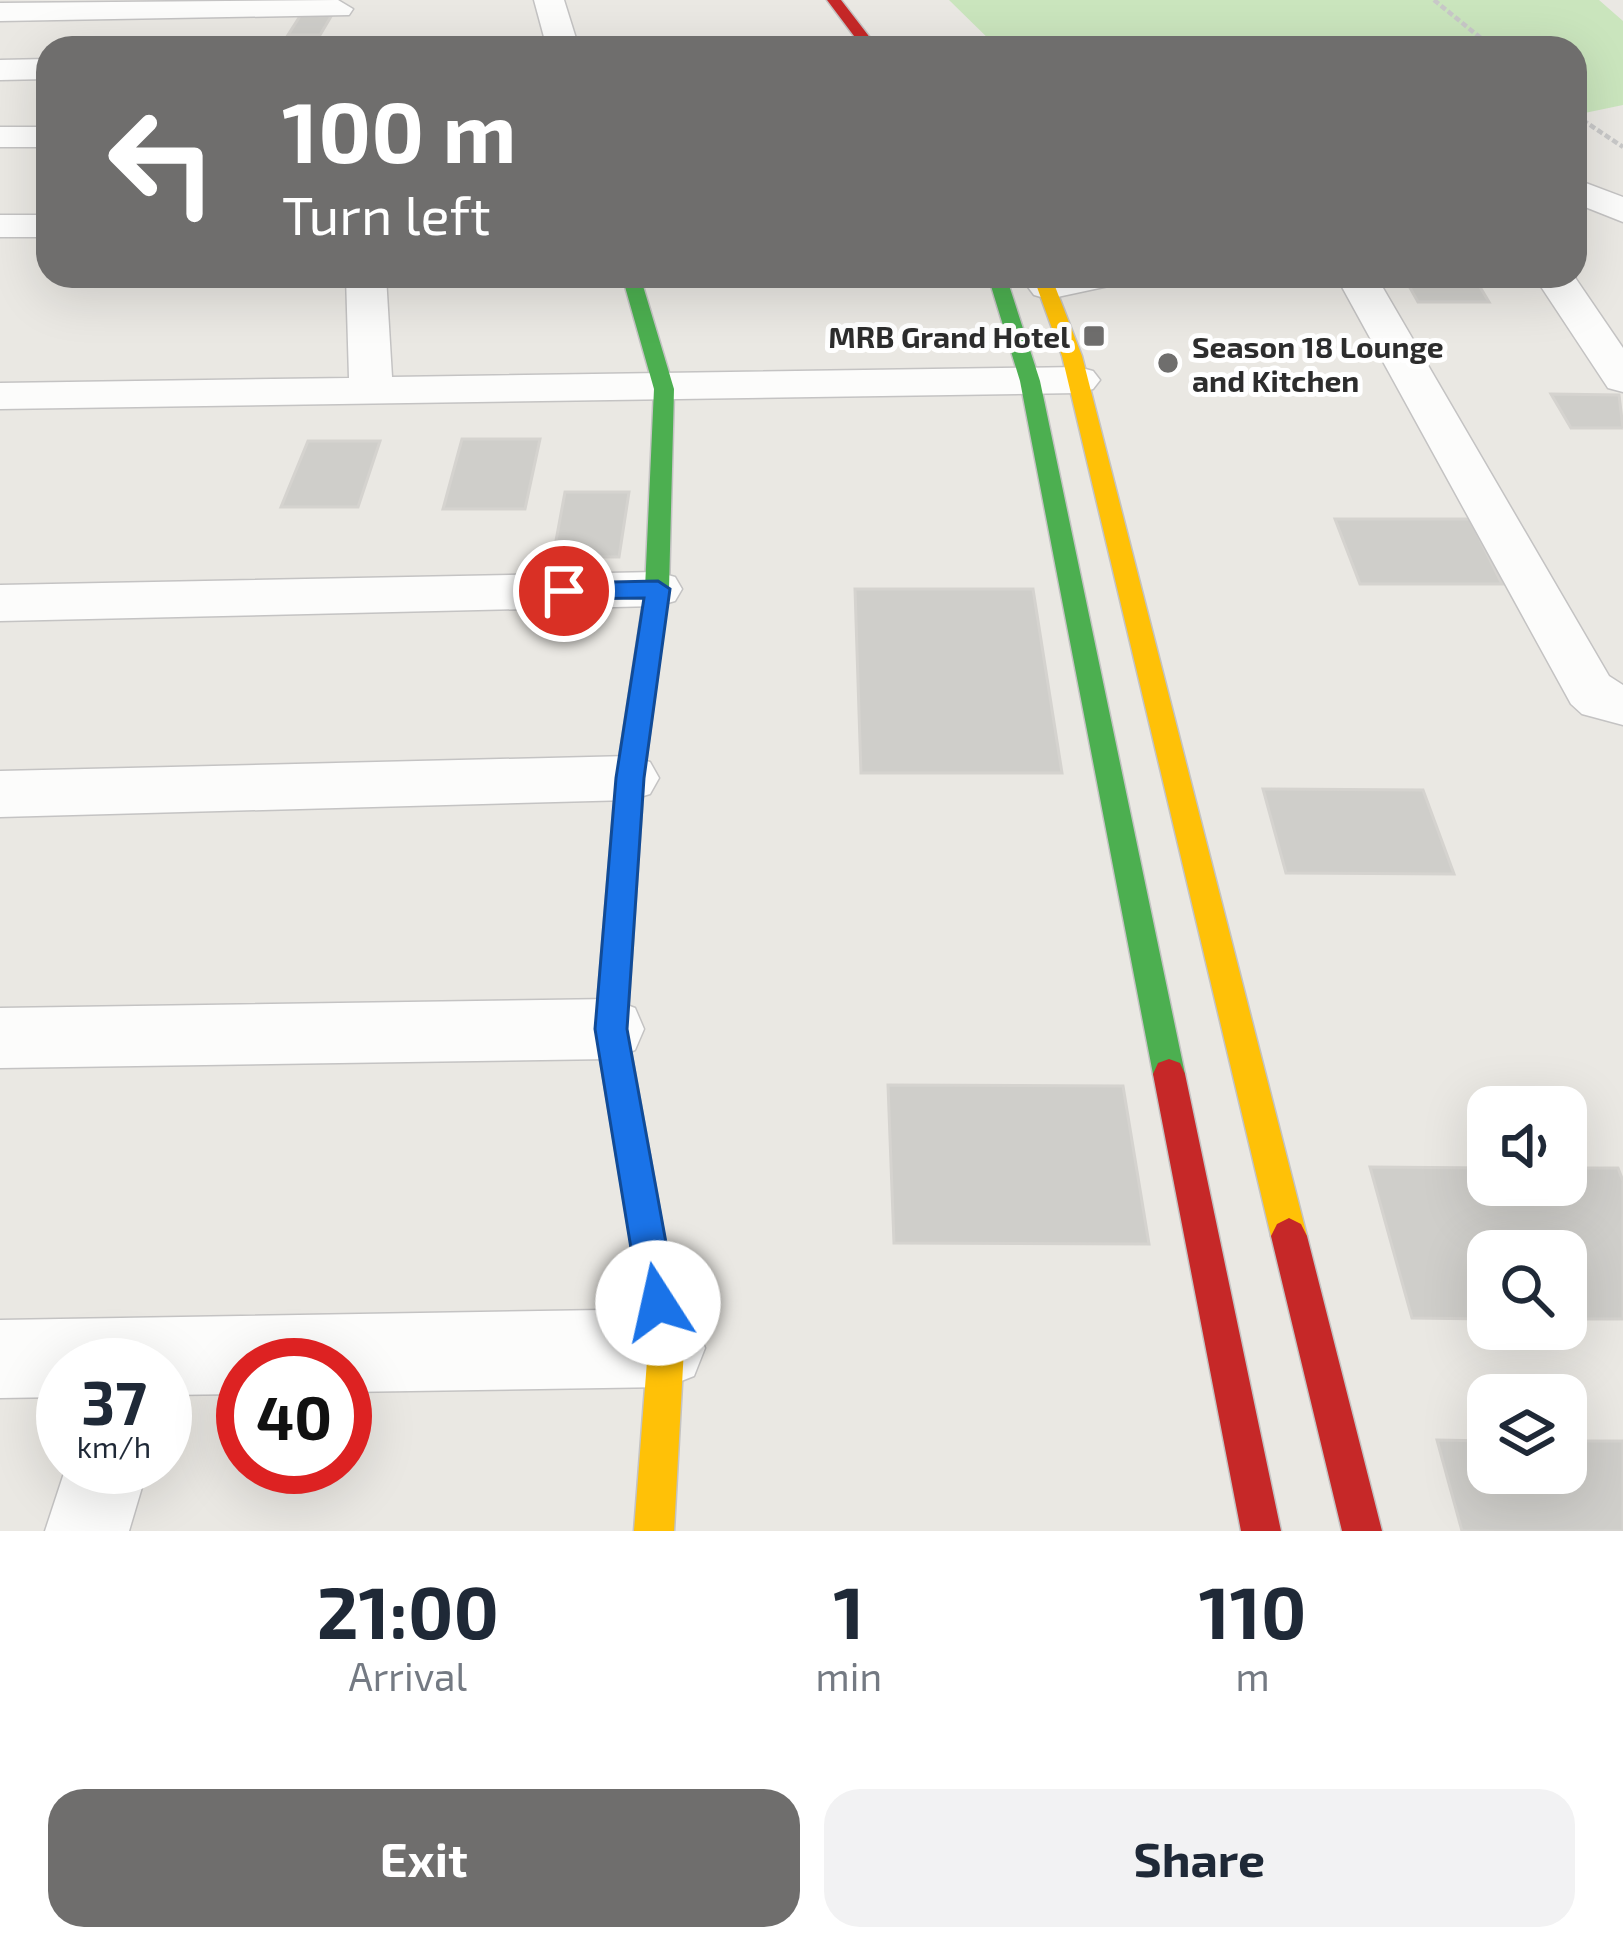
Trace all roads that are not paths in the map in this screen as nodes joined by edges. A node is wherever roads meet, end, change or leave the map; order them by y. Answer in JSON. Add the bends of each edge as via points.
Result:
{"nodes":[{"id":1,"x":549,"y":0,"type":"edge"},
{"id":2,"x":802,"y":0,"type":"edge"},
{"id":3,"x":834,"y":0,"type":"edge"},
{"id":4,"x":338,"y":5,"type":"edge"},
{"id":5,"x":0,"y":12,"type":"edge"},
{"id":6,"x":342,"y":36,"type":"edge"},
{"id":7,"x":560,"y":36,"type":"edge"},
{"id":8,"x":828,"y":36,"type":"edge"},
{"id":9,"x":862,"y":36,"type":"edge"},
{"id":10,"x":36,"y":69,"type":"edge"},
{"id":11,"x":0,"y":70,"type":"edge"},
{"id":12,"x":0,"y":137,"type":"edge"},
{"id":13,"x":36,"y":137,"type":"edge"},
{"id":14,"x":1623,"y":171,"type":"edge"},
{"id":15,"x":1587,"y":182,"type":"edge"},
{"id":16,"x":1587,"y":192,"type":"edge"},
{"id":17,"x":1623,"y":211,"type":"edge"},
{"id":18,"x":0,"y":226,"type":"edge"},
{"id":19,"x":36,"y":226,"type":"edge"},
{"id":20,"x":367,"y":288,"type":"edge"},
{"id":21,"x":635,"y":288,"type":"edge"},
{"id":22,"x":1001,"y":288,"type":"edge"},
{"id":23,"x":1047,"y":288,"type":"edge"},
{"id":24,"x":1363,"y":288,"type":"edge"},
{"id":25,"x":1562,"y":288,"type":"edge"},
{"id":26,"x":1623,"y":379,"type":"edge"},
{"id":27,"x":1030,"y":380,"type":"junction"},
{"id":28,"x":1078,"y":380,"type":"junction"},
{"id":29,"x":664,"y":388,"type":"junction"},
{"id":30,"x":371,"y":390,"type":"junction"},
{"id":31,"x":0,"y":396,"type":"edge"},
{"id":32,"x":658,"y":589,"type":"junction"},
{"id":33,"x":0,"y":603,"type":"edge"},
{"id":34,"x":1623,"y":705,"type":"edge"},
{"id":35,"x":630,"y":778,"type":"junction"},
{"id":36,"x":0,"y":794,"type":"edge"},
{"id":37,"x":611,"y":1029,"type":"junction"},
{"id":38,"x":0,"y":1038,"type":"edge"},
{"id":39,"x":666,"y":1348,"type":"junction"},
{"id":40,"x":0,"y":1359,"type":"edge"},
{"id":41,"x":36,"y":1360,"type":"edge"},
{"id":42,"x":192,"y":1360,"type":"edge"},
{"id":43,"x":98,"y":1494,"type":"edge"},
{"id":44,"x":87,"y":1531,"type":"edge"},
{"id":45,"x":654,"y":1531,"type":"edge"},
{"id":46,"x":1262,"y":1531,"type":"edge"},
{"id":47,"x":1362,"y":1531,"type":"edge"}],
"edges":[{"from":1,"to":7,"type":"street"},
{"from":2,"to":8,"type":"main road"},
{"from":3,"to":9,"type":"main road"},
{"from":4,"to":5,"type":"street"},
{"from":4,"to":6,"type":"street"},
{"from":10,"to":11,"type":"street"},
{"from":12,"to":13,"type":"street"},
{"from":14,"to":15,"type":"street"},
{"from":16,"to":17,"type":"street"},
{"from":18,"to":19,"type":"street"},
{"from":20,"to":30,"type":"street"},
{"from":21,"to":29,"type":"main road"},
{"from":22,"to":27,"type":"main road"},
{"from":23,"to":28,"type":"main road"},
{"from":24,"to":34,"type":"street","via":[[1590,690]]},
{"from":25,"to":26,"type":"street"},
{"from":27,"to":28,"type":"street"},
{"from":27,"to":29,"type":"street"},
{"from":27,"to":46,"type":"main road"},
{"from":28,"to":47,"type":"main road"},
{"from":29,"to":30,"type":"street"},
{"from":29,"to":32,"type":"main road"},
{"from":30,"to":31,"type":"street"},
{"from":32,"to":33,"type":"street"},
{"from":32,"to":35,"type":"main road"},
{"from":35,"to":36,"type":"street"},
{"from":35,"to":37,"type":"main road"},
{"from":37,"to":38,"type":"street"},
{"from":37,"to":39,"type":"main road"},
{"from":39,"to":42,"type":"street"},
{"from":39,"to":45,"type":"main road"},
{"from":40,"to":41,"type":"street"},
{"from":43,"to":44,"type":"street"}]}
